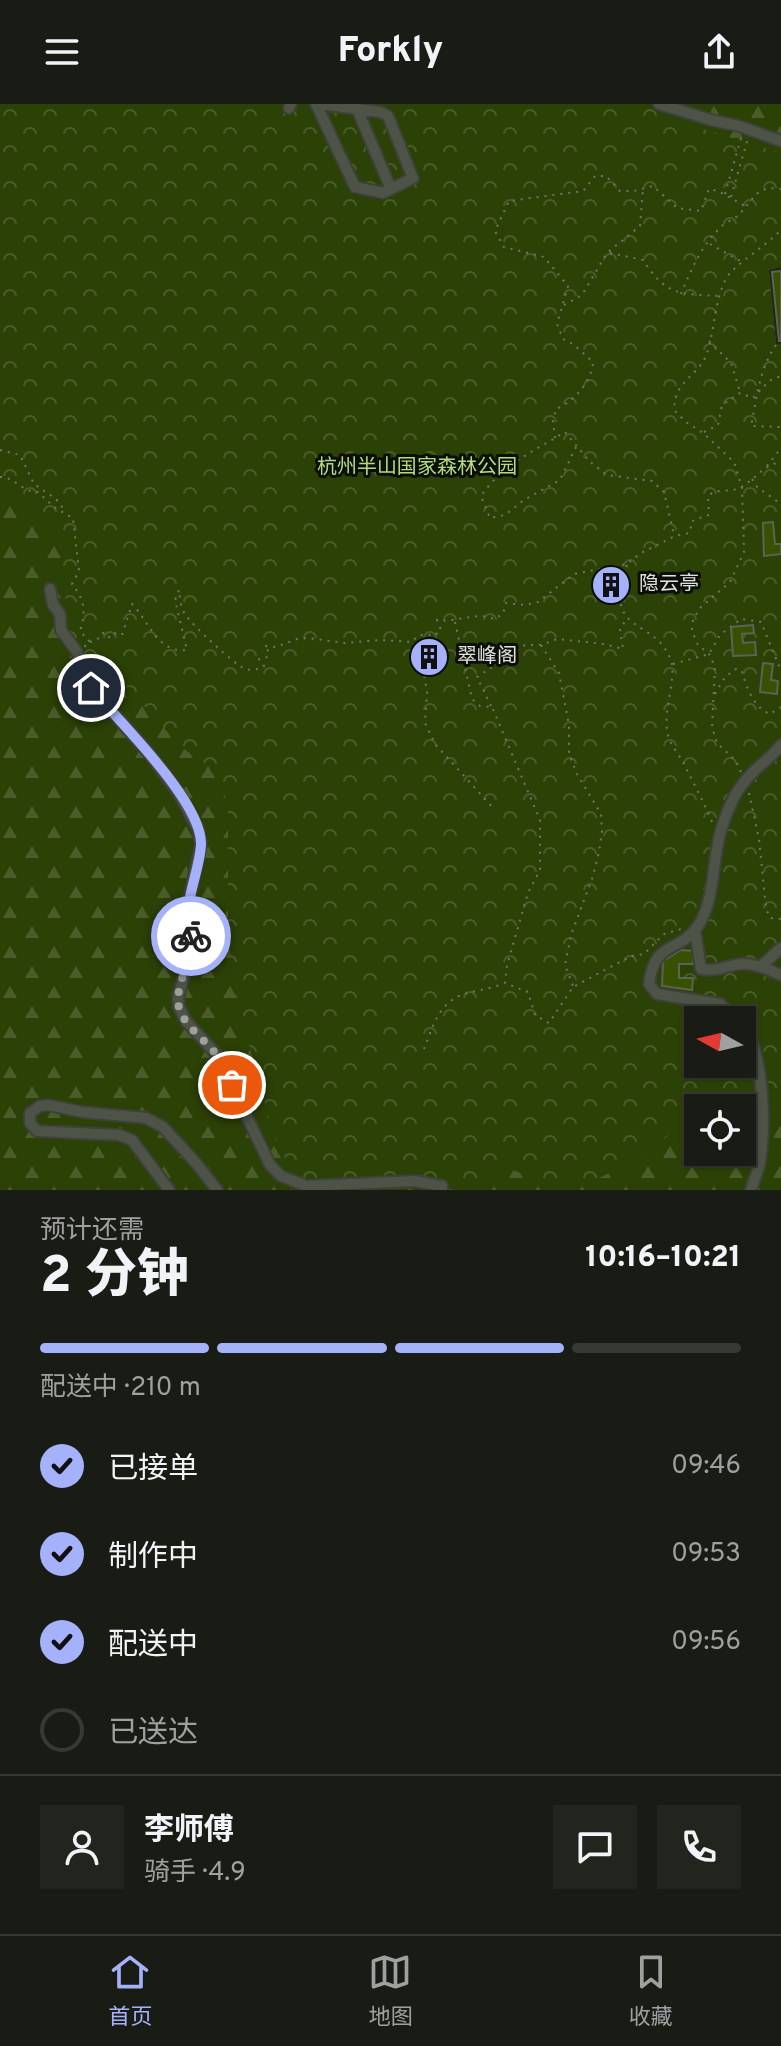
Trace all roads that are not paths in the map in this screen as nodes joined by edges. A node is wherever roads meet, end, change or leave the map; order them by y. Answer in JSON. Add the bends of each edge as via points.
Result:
{"nodes":[{"id":1,"x":318,"y":104,"type":"edge"},
{"id":2,"x":659,"y":104,"type":"edge"},
{"id":3,"x":357,"y":109,"type":"junction"},
{"id":4,"x":781,"y":141,"type":"edge"},
{"id":5,"x":391,"y":189,"type":"junction"},
{"id":6,"x":50,"y":589,"type":"dead end"},
{"id":7,"x":781,"y":745,"type":"edge"},
{"id":8,"x":695,"y":930,"type":"junction"},
{"id":9,"x":781,"y":948,"type":"edge"},
{"id":10,"x":761,"y":966,"type":"junction"},
{"id":11,"x":781,"y":975,"type":"edge"},
{"id":12,"x":722,"y":1006,"type":"edge"},
{"id":13,"x":756,"y":1050,"type":"edge"},
{"id":14,"x":169,"y":1190,"type":"edge"},
{"id":15,"x":217,"y":1190,"type":"edge"},
{"id":16,"x":442,"y":1190,"type":"edge"},
{"id":17,"x":751,"y":1190,"type":"edge"}],
"edges":[{"from":1,"to":3,"type":"street"},
{"from":1,"to":5,"type":"street","via":[[355,187],[383,193]]},
{"from":2,"to":4,"type":"street"},
{"from":3,"to":5,"type":"street"},
{"from":3,"to":5,"type":"street","via":[[388,116],[413,178]]},
{"from":6,"to":16,"type":"street","via":[[61,630],[77,652],[91,688],[148,752],[198,829],[201,844],[186,913],[191,951],[179,1007],[218,1056],[270,1165],[306,1186],[415,1181]]},
{"from":7,"to":8,"type":"street","via":[[744,782],[726,816],[705,915]]},
{"from":8,"to":10,"type":"street","via":[[701,969]]},
{"from":8,"to":12,"type":"street","via":[[659,956],[649,984],[657,994]]},
{"from":9,"to":10,"type":"street"},
{"from":10,"to":11,"type":"street"},
{"from":13,"to":17,"type":"street","via":[[762,1147]]},
{"from":14,"to":15,"type":"street","via":[[132,1140],[37,1131],[30,1113],[48,1105],[146,1118],[163,1127]]}]}
